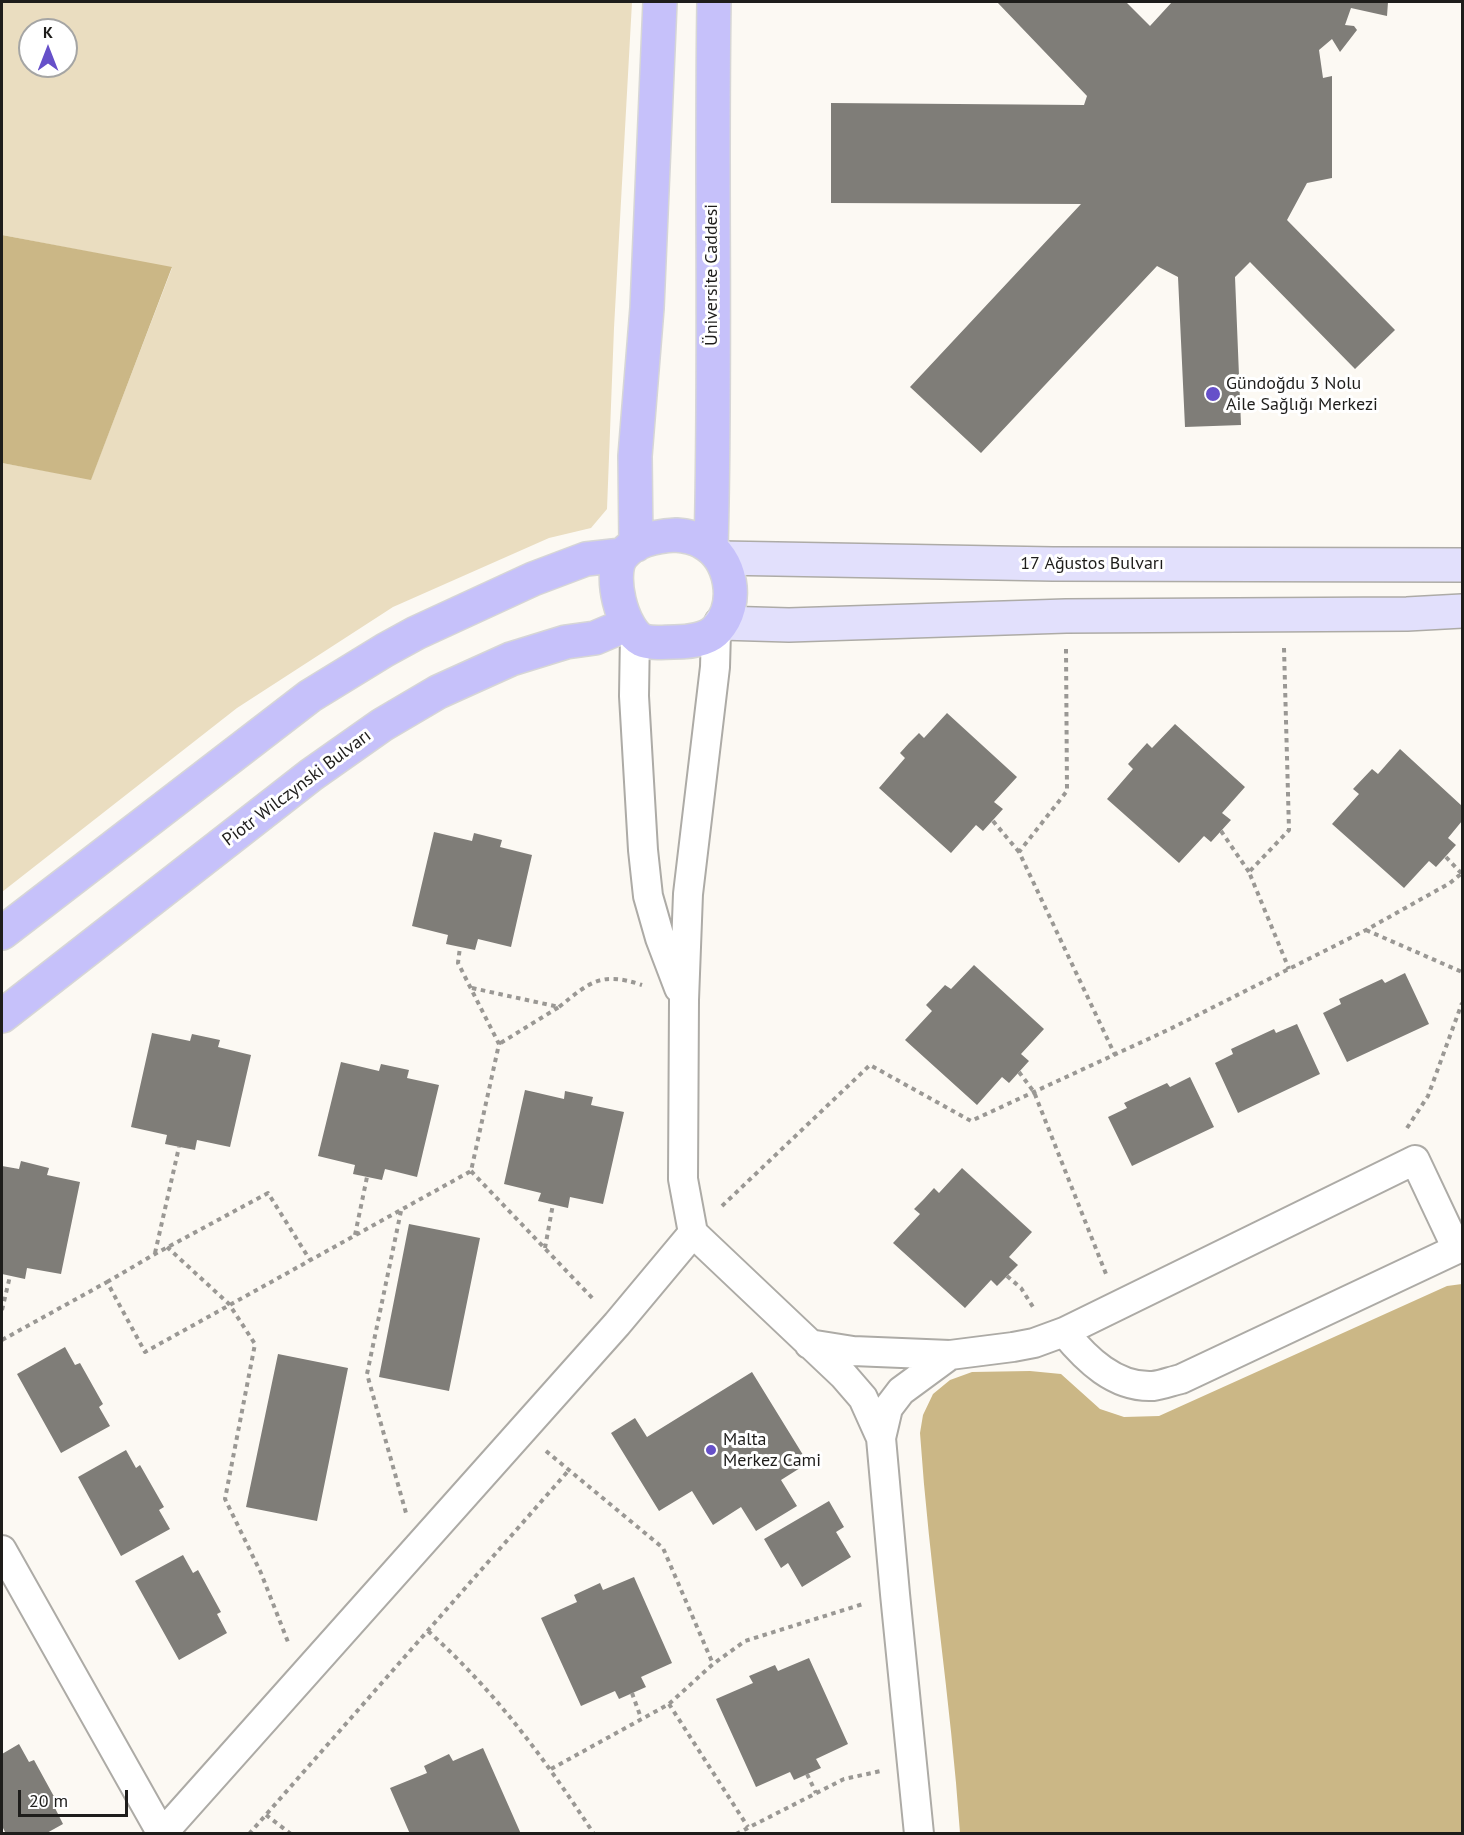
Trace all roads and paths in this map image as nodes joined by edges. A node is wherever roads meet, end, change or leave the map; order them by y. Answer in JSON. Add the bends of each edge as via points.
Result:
{"nodes":[{"id":1,"x":660,"y":2,"type":"edge"},
{"id":2,"x":714,"y":2,"type":"edge"},
{"id":3,"x":629,"y":550,"type":"junction"},
{"id":4,"x":716,"y":553,"type":"junction"},
{"id":5,"x":1462,"y":565,"type":"edge"},
{"id":6,"x":1462,"y":611,"type":"edge"},
{"id":7,"x":1284,"y":614,"type":"junction"},
{"id":8,"x":1066,"y":616,"type":"junction"},
{"id":9,"x":719,"y":627,"type":"junction"},
{"id":10,"x":632,"y":628,"type":"junction"},
{"id":11,"x":993,"y":820,"type":"dead end"},
{"id":12,"x":1221,"y":831,"type":"dead end"},
{"id":13,"x":1020,"y":852,"type":"junction"},
{"id":14,"x":1446,"y":856,"type":"dead end"},
{"id":15,"x":1249,"y":872,"type":"junction"},
{"id":16,"x":1462,"y":873,"type":"edge"},
{"id":17,"x":1366,"y":930,"type":"junction"},
{"id":18,"x":2,"y":933,"type":"edge"},
{"id":19,"x":460,"y":947,"type":"dead end"},
{"id":20,"x":1289,"y":969,"type":"junction"},
{"id":21,"x":1462,"y":972,"type":"edge"},
{"id":22,"x":471,"y":988,"type":"junction"},
{"id":23,"x":684,"y":1000,"type":"junction"},
{"id":24,"x":1462,"y":1003,"type":"edge"},
{"id":25,"x":559,"y":1006,"type":"junction"},
{"id":26,"x":2,"y":1016,"type":"edge"},
{"id":27,"x":499,"y":1044,"type":"junction"},
{"id":28,"x":1115,"y":1055,"type":"junction"},
{"id":29,"x":1019,"y":1072,"type":"dead end"},
{"id":30,"x":1034,"y":1092,"type":"junction"},
{"id":31,"x":179,"y":1147,"type":"dead end"},
{"id":32,"x":1415,"y":1160,"type":"junction"},
{"id":33,"x":471,"y":1171,"type":"junction"},
{"id":34,"x":367,"y":1177,"type":"dead end"},
{"id":35,"x":553,"y":1204,"type":"dead end"},
{"id":36,"x":401,"y":1210,"type":"junction"},
{"id":37,"x":693,"y":1233,"type":"junction"},
{"id":38,"x":355,"y":1235,"type":"junction"},
{"id":39,"x":167,"y":1247,"type":"junction"},
{"id":40,"x":544,"y":1248,"type":"junction"},
{"id":41,"x":155,"y":1254,"type":"junction"},
{"id":42,"x":310,"y":1260,"type":"junction"},
{"id":43,"x":10,"y":1275,"type":"dead end"},
{"id":44,"x":1007,"y":1275,"type":"dead end"},
{"id":45,"x":107,"y":1282,"type":"junction"},
{"id":46,"x":229,"y":1304,"type":"junction"},
{"id":47,"x":1119,"y":1305,"type":"junction"},
{"id":48,"x":2,"y":1310,"type":"edge"},
{"id":49,"x":617,"y":1324,"type":"junction"},
{"id":50,"x":1055,"y":1335,"type":"junction"},
{"id":51,"x":2,"y":1340,"type":"edge"},
{"id":52,"x":809,"y":1344,"type":"junction"},
{"id":53,"x":950,"y":1355,"type":"junction"},
{"id":54,"x":521,"y":1430,"type":"junction"},
{"id":55,"x":881,"y":1438,"type":"junction"},
{"id":56,"x":569,"y":1470,"type":"junction"},
{"id":57,"x":416,"y":1549,"type":"junction"},
{"id":58,"x":2,"y":1550,"type":"edge"},
{"id":59,"x":895,"y":1594,"type":"junction"},
{"id":60,"x":428,"y":1631,"type":"junction"},
{"id":61,"x":713,"y":1664,"type":"junction"},
{"id":62,"x":301,"y":1680,"type":"junction"},
{"id":63,"x":632,"y":1693,"type":"dead end"},
{"id":64,"x":669,"y":1704,"type":"junction"},
{"id":65,"x":641,"y":1718,"type":"junction"},
{"id":66,"x":913,"y":1768,"type":"junction"},
{"id":67,"x":551,"y":1769,"type":"junction"},
{"id":68,"x":807,"y":1774,"type":"dead end"},
{"id":69,"x":816,"y":1793,"type":"junction"},
{"id":70,"x":266,"y":1815,"type":"junction"},
{"id":71,"x":748,"y":1827,"type":"junction"},
{"id":72,"x":249,"y":1833,"type":"edge"},
{"id":73,"x":291,"y":1833,"type":"edge"},
{"id":74,"x":594,"y":1833,"type":"edge"},
{"id":75,"x":736,"y":1833,"type":"edge"},
{"id":76,"x":919,"y":1833,"type":"edge"}],
"edges":[{"from":1,"to":3,"type":"main road","via":[[647,308]]},
{"from":2,"to":4,"type":"main road","name":"Üniversite Caddesi","via":[[712,295]]},
{"from":3,"to":4,"type":"main road","via":[[660,536],[676,535],[691,536]]},
{"from":3,"to":10,"type":"main road","via":[[619,561],[617,592]]},
{"from":3,"to":18,"type":"main road","via":[[586,559],[533,579],[385,650],[310,696]]},
{"from":4,"to":5,"type":"main road","name":"17 Ağustos Bulvarı","via":[[1053,564]]},
{"from":4,"to":9,"type":"main road","via":[[729,577],[731,596],[727,615]]},
{"from":6,"to":7,"type":"main road"},
{"from":7,"to":8,"type":"main road"},
{"from":7,"to":15,"type":"path","via":[[1289,830]]},
{"from":8,"to":9,"type":"main road"},
{"from":8,"to":13,"type":"path","via":[[1067,791]]},
{"from":9,"to":10,"type":"main road","via":[[701,638],[681,642],[641,639]]},
{"from":9,"to":23,"type":"street","via":[[688,894]]},
{"from":10,"to":23,"type":"street","via":[[648,896]]},
{"from":10,"to":26,"type":"main road","name":"Piotr Wilczynski Bulvarı","via":[[511,659],[382,725],[311,775]]},
{"from":11,"to":13,"type":"path"},
{"from":12,"to":15,"type":"path"},
{"from":13,"to":28,"type":"path"},
{"from":14,"to":16,"type":"path"},
{"from":15,"to":20,"type":"path"},
{"from":16,"to":17,"type":"path"},
{"from":17,"to":20,"type":"path"},
{"from":17,"to":21,"type":"path"},
{"from":19,"to":22,"type":"path","via":[[458,963]]},
{"from":20,"to":28,"type":"path"},
{"from":22,"to":25,"type":"path"},
{"from":22,"to":27,"type":"path"},
{"from":23,"to":25,"type":"path","via":[[633,982],[601,979],[588,983]]},
{"from":23,"to":37,"type":"street","via":[[682,1179]]},
{"from":24,"to":32,"type":"path","via":[[1428,1096],[1404,1135]]},
{"from":25,"to":27,"type":"path"},
{"from":27,"to":33,"type":"path"},
{"from":28,"to":30,"type":"path"},
{"from":29,"to":30,"type":"path"},
{"from":30,"to":37,"type":"path","via":[[971,1121],[870,1065]]},
{"from":30,"to":47,"type":"path"},
{"from":31,"to":41,"type":"path"},
{"from":32,"to":47,"type":"street"},
{"from":32,"to":50,"type":"street","via":[[1457,1249],[1181,1379],[1153,1386],[1126,1382],[1104,1371]]},
{"from":33,"to":36,"type":"path"},
{"from":33,"to":40,"type":"path"},
{"from":34,"to":38,"type":"path"},
{"from":35,"to":40,"type":"path"},
{"from":36,"to":38,"type":"path"},
{"from":36,"to":57,"type":"path","via":[[367,1374]]},
{"from":37,"to":49,"type":"street"},
{"from":37,"to":52,"type":"street"},
{"from":38,"to":42,"type":"path"},
{"from":39,"to":41,"type":"path"},
{"from":39,"to":42,"type":"path","via":[[268,1192]]},
{"from":39,"to":46,"type":"path"},
{"from":40,"to":49,"type":"path"},
{"from":41,"to":45,"type":"path"},
{"from":42,"to":46,"type":"path"},
{"from":43,"to":48,"type":"path"},
{"from":44,"to":50,"type":"path"},
{"from":45,"to":46,"type":"path","via":[[145,1352]]},
{"from":45,"to":51,"type":"path"},
{"from":46,"to":62,"type":"path","via":[[255,1344],[225,1499],[261,1572]]},
{"from":47,"to":50,"type":"street"},
{"from":49,"to":54,"type":"street"},
{"from":50,"to":53,"type":"street","via":[[1012,1347]]},
{"from":52,"to":53,"type":"street","via":[[853,1351]]},
{"from":52,"to":55,"type":"street","via":[[863,1398]]},
{"from":53,"to":55,"type":"street","via":[[901,1391],[888,1408]]},
{"from":54,"to":56,"type":"path"},
{"from":54,"to":57,"type":"street"},
{"from":55,"to":59,"type":"street"},
{"from":56,"to":60,"type":"path"},
{"from":56,"to":61,"type":"path","via":[[663,1548]]},
{"from":57,"to":62,"type":"street"},
{"from":58,"to":62,"type":"street","via":[[162,1833]]},
{"from":59,"to":61,"type":"path","via":[[745,1641]]},
{"from":59,"to":66,"type":"street"},
{"from":60,"to":67,"type":"path","via":[[508,1713]]},
{"from":60,"to":70,"type":"path"},
{"from":61,"to":64,"type":"path"},
{"from":63,"to":65,"type":"path"},
{"from":64,"to":65,"type":"path"},
{"from":64,"to":71,"type":"path"},
{"from":65,"to":67,"type":"path"},
{"from":66,"to":69,"type":"path","via":[[860,1774]]},
{"from":66,"to":76,"type":"street"},
{"from":67,"to":74,"type":"path"},
{"from":68,"to":69,"type":"path"},
{"from":69,"to":71,"type":"path"},
{"from":70,"to":72,"type":"path"},
{"from":70,"to":73,"type":"path"},
{"from":71,"to":75,"type":"path"}]}
